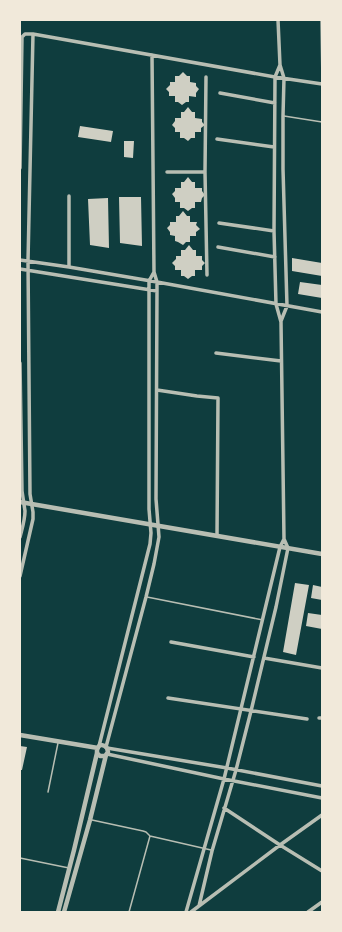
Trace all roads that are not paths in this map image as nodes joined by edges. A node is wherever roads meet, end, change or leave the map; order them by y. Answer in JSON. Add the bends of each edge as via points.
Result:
{"nodes":[{"id":1,"x":278,"y":20,"type":"edge"},
{"id":2,"x":321,"y":20,"type":"edge"},
{"id":3,"x":33,"y":34,"type":"junction"},
{"id":4,"x":152,"y":55,"type":"junction"},
{"id":5,"x":280,"y":65,"type":"junction"},
{"id":6,"x":206,"y":77,"type":"dead end"},
{"id":7,"x":275,"y":77,"type":"junction"},
{"id":8,"x":284,"y":78,"type":"junction"},
{"id":9,"x":322,"y":84,"type":"edge"},
{"id":10,"x":220,"y":93,"type":"dead end"},
{"id":11,"x":275,"y":103,"type":"junction"},
{"id":12,"x":283,"y":116,"type":"junction"},
{"id":13,"x":322,"y":122,"type":"edge"},
{"id":14,"x":217,"y":140,"type":"dead end"},
{"id":15,"x":274,"y":147,"type":"junction"},
{"id":16,"x":20,"y":168,"type":"edge"},
{"id":17,"x":274,"y":169,"type":"junction"},
{"id":18,"x":283,"y":169,"type":"junction"},
{"id":19,"x":167,"y":172,"type":"dead end"},
{"id":20,"x":205,"y":172,"type":"junction"},
{"id":21,"x":69,"y":196,"type":"dead end"},
{"id":22,"x":220,"y":223,"type":"dead end"},
{"id":23,"x":274,"y":231,"type":"junction"},
{"id":24,"x":218,"y":247,"type":"dead end"},
{"id":25,"x":275,"y":257,"type":"junction"},
{"id":26,"x":20,"y":260,"type":"edge"},
{"id":27,"x":28,"y":261,"type":"junction"},
{"id":28,"x":69,"y":267,"type":"junction"},
{"id":29,"x":20,"y":269,"type":"edge"},
{"id":30,"x":28,"y":270,"type":"junction"},
{"id":31,"x":154,"y":272,"type":"junction"},
{"id":32,"x":206,"y":275,"type":"dead end"},
{"id":33,"x":149,"y":281,"type":"junction"},
{"id":34,"x":157,"y":282,"type":"junction"},
{"id":35,"x":149,"y":290,"type":"junction"},
{"id":36,"x":158,"y":291,"type":"junction"},
{"id":37,"x":276,"y":304,"type":"junction"},
{"id":38,"x":287,"y":306,"type":"junction"},
{"id":39,"x":322,"y":312,"type":"edge"},
{"id":40,"x":281,"y":322,"type":"junction"},
{"id":41,"x":216,"y":353,"type":"dead end"},
{"id":42,"x":281,"y":361,"type":"junction"},
{"id":43,"x":20,"y":363,"type":"edge"},
{"id":44,"x":157,"y":390,"type":"junction"},
{"id":45,"x":22,"y":502,"type":"edge"},
{"id":46,"x":32,"y":504,"type":"junction"},
{"id":47,"x":150,"y":524,"type":"junction"},
{"id":48,"x":158,"y":526,"type":"junction"},
{"id":49,"x":217,"y":536,"type":"junction"},
{"id":50,"x":20,"y":537,"type":"edge"},
{"id":51,"x":284,"y":539,"type":"junction"},
{"id":52,"x":280,"y":547,"type":"junction"},
{"id":53,"x":288,"y":548,"type":"junction"},
{"id":54,"x":322,"y":554,"type":"edge"},
{"id":55,"x":20,"y":576,"type":"edge"},
{"id":56,"x":146,"y":597,"type":"junction"},
{"id":57,"x":266,"y":605,"type":"junction"},
{"id":58,"x":276,"y":607,"type":"junction"},
{"id":59,"x":262,"y":620,"type":"junction"},
{"id":60,"x":171,"y":642,"type":"dead end"},
{"id":61,"x":254,"y":657,"type":"junction"},
{"id":62,"x":264,"y":658,"type":"junction"},
{"id":63,"x":322,"y":668,"type":"edge"},
{"id":64,"x":168,"y":698,"type":"dead end"},
{"id":65,"x":241,"y":709,"type":"junction"},
{"id":66,"x":252,"y":711,"type":"junction"},
{"id":67,"x":307,"y":719,"type":"dead end"},
{"id":68,"x":20,"y":735,"type":"edge"},
{"id":69,"x":58,"y":741,"type":"junction"},
{"id":70,"x":107,"y":747,"type":"junction"},
{"id":71,"x":98,"y":750,"type":"junction"},
{"id":72,"x":106,"y":754,"type":"junction"},
{"id":73,"x":226,"y":768,"type":"junction"},
{"id":74,"x":236,"y":770,"type":"junction"},
{"id":75,"x":224,"y":779,"type":"junction"},
{"id":76,"x":233,"y":780,"type":"junction"},
{"id":77,"x":322,"y":786,"type":"edge"},
{"id":78,"x":48,"y":792,"type":"dead end"},
{"id":79,"x":322,"y":798,"type":"edge"},
{"id":80,"x":224,"y":808,"type":"junction"},
{"id":81,"x":322,"y":815,"type":"edge"},
{"id":82,"x":90,"y":820,"type":"junction"},
{"id":83,"x":150,"y":836,"type":"junction"},
{"id":84,"x":280,"y":845,"type":"junction"},
{"id":85,"x":204,"y":848,"type":"junction"},
{"id":86,"x":212,"y":850,"type":"junction"},
{"id":87,"x":20,"y":858,"type":"edge"},
{"id":88,"x":70,"y":869,"type":"junction"},
{"id":89,"x":322,"y":871,"type":"edge"},
{"id":90,"x":322,"y":902,"type":"edge"},
{"id":91,"x":199,"y":906,"type":"junction"},
{"id":92,"x":58,"y":912,"type":"edge"},
{"id":93,"x":64,"y":912,"type":"edge"},
{"id":94,"x":130,"y":912,"type":"edge"},
{"id":95,"x":186,"y":912,"type":"edge"},
{"id":96,"x":191,"y":912,"type":"edge"},
{"id":97,"x":308,"y":912,"type":"edge"}],
"edges":[{"from":1,"to":5,"type":"street"},
{"from":2,"to":9,"type":"lane"},
{"from":3,"to":4,"type":"street"},
{"from":3,"to":16,"type":"street","via":[[25,34],[22,37]]},
{"from":3,"to":27,"type":"street"},
{"from":4,"to":7,"type":"street"},
{"from":4,"to":31,"type":"street"},
{"from":5,"to":7,"type":"street"},
{"from":5,"to":8,"type":"street"},
{"from":6,"to":20,"type":"street"},
{"from":7,"to":8,"type":"street"},
{"from":7,"to":11,"type":"street"},
{"from":8,"to":9,"type":"street"},
{"from":8,"to":12,"type":"street"},
{"from":10,"to":11,"type":"street"},
{"from":11,"to":15,"type":"street"},
{"from":12,"to":13,"type":"lane"},
{"from":12,"to":18,"type":"street"},
{"from":14,"to":15,"type":"street"},
{"from":15,"to":17,"type":"street"},
{"from":17,"to":18,"type":"street"},
{"from":17,"to":23,"type":"street"},
{"from":18,"to":38,"type":"street"},
{"from":19,"to":20,"type":"street"},
{"from":20,"to":32,"type":"street"},
{"from":21,"to":28,"type":"street"},
{"from":22,"to":23,"type":"street"},
{"from":23,"to":25,"type":"street"},
{"from":24,"to":25,"type":"street"},
{"from":25,"to":37,"type":"street"},
{"from":26,"to":27,"type":"street"},
{"from":27,"to":28,"type":"street"},
{"from":27,"to":30,"type":"street"},
{"from":28,"to":33,"type":"street"},
{"from":29,"to":30,"type":"street"},
{"from":30,"to":35,"type":"street"},
{"from":30,"to":46,"type":"street"},
{"from":31,"to":33,"type":"street"},
{"from":31,"to":34,"type":"street"},
{"from":33,"to":34,"type":"street"},
{"from":33,"to":35,"type":"street"},
{"from":34,"to":36,"type":"street"},
{"from":34,"to":37,"type":"street"},
{"from":35,"to":36,"type":"street"},
{"from":35,"to":47,"type":"street"},
{"from":36,"to":44,"type":"street"},
{"from":37,"to":38,"type":"street"},
{"from":37,"to":40,"type":"street"},
{"from":38,"to":39,"type":"street"},
{"from":38,"to":40,"type":"street"},
{"from":40,"to":42,"type":"street"},
{"from":41,"to":42,"type":"street"},
{"from":42,"to":51,"type":"street"},
{"from":43,"to":45,"type":"street"},
{"from":44,"to":48,"type":"street"},
{"from":44,"to":49,"type":"street","via":[[218,398]]},
{"from":45,"to":46,"type":"street"},
{"from":45,"to":50,"type":"street","via":[[25,516]]},
{"from":46,"to":47,"type":"street"},
{"from":46,"to":55,"type":"street","via":[[33,519]]},
{"from":47,"to":48,"type":"street"},
{"from":47,"to":71,"type":"street","via":[[150,544]]},
{"from":48,"to":49,"type":"street"},
{"from":48,"to":56,"type":"street","via":[[159,537]]},
{"from":49,"to":52,"type":"street"},
{"from":51,"to":52,"type":"street"},
{"from":51,"to":53,"type":"street"},
{"from":52,"to":53,"type":"street"},
{"from":52,"to":57,"type":"street"},
{"from":53,"to":54,"type":"street"},
{"from":53,"to":58,"type":"street"},
{"from":56,"to":59,"type":"lane"},
{"from":56,"to":70,"type":"street"},
{"from":57,"to":58,"type":"street"},
{"from":57,"to":59,"type":"street"},
{"from":58,"to":62,"type":"street"},
{"from":59,"to":61,"type":"street"},
{"from":60,"to":61,"type":"street"},
{"from":61,"to":65,"type":"street"},
{"from":62,"to":63,"type":"street"},
{"from":62,"to":66,"type":"street"},
{"from":64,"to":65,"type":"street"},
{"from":65,"to":66,"type":"street"},
{"from":65,"to":73,"type":"street"},
{"from":66,"to":67,"type":"street"},
{"from":66,"to":74,"type":"street"},
{"from":68,"to":69,"type":"street"},
{"from":69,"to":71,"type":"street"},
{"from":69,"to":78,"type":"lane"},
{"from":70,"to":71,"type":"street","via":[[103,745]]},
{"from":70,"to":72,"type":"street"},
{"from":70,"to":73,"type":"street"},
{"from":71,"to":72,"type":"street","via":[[101,756]]},
{"from":71,"to":88,"type":"street"},
{"from":72,"to":75,"type":"street"},
{"from":72,"to":82,"type":"street"},
{"from":73,"to":74,"type":"street"},
{"from":73,"to":75,"type":"street"},
{"from":74,"to":76,"type":"street"},
{"from":74,"to":77,"type":"street"},
{"from":75,"to":76,"type":"street"},
{"from":75,"to":85,"type":"street"},
{"from":76,"to":79,"type":"street"},
{"from":76,"to":80,"type":"street"},
{"from":80,"to":84,"type":"street"},
{"from":80,"to":86,"type":"street"},
{"from":81,"to":84,"type":"street"},
{"from":82,"to":83,"type":"lane","via":[[144,831]]},
{"from":82,"to":93,"type":"street"},
{"from":83,"to":85,"type":"lane"},
{"from":83,"to":94,"type":"lane"},
{"from":84,"to":89,"type":"street"},
{"from":84,"to":91,"type":"street"},
{"from":85,"to":86,"type":"lane"},
{"from":85,"to":95,"type":"street"},
{"from":86,"to":91,"type":"street"},
{"from":87,"to":88,"type":"lane"},
{"from":88,"to":92,"type":"street"},
{"from":90,"to":97,"type":"street"},
{"from":91,"to":96,"type":"street"}]}
